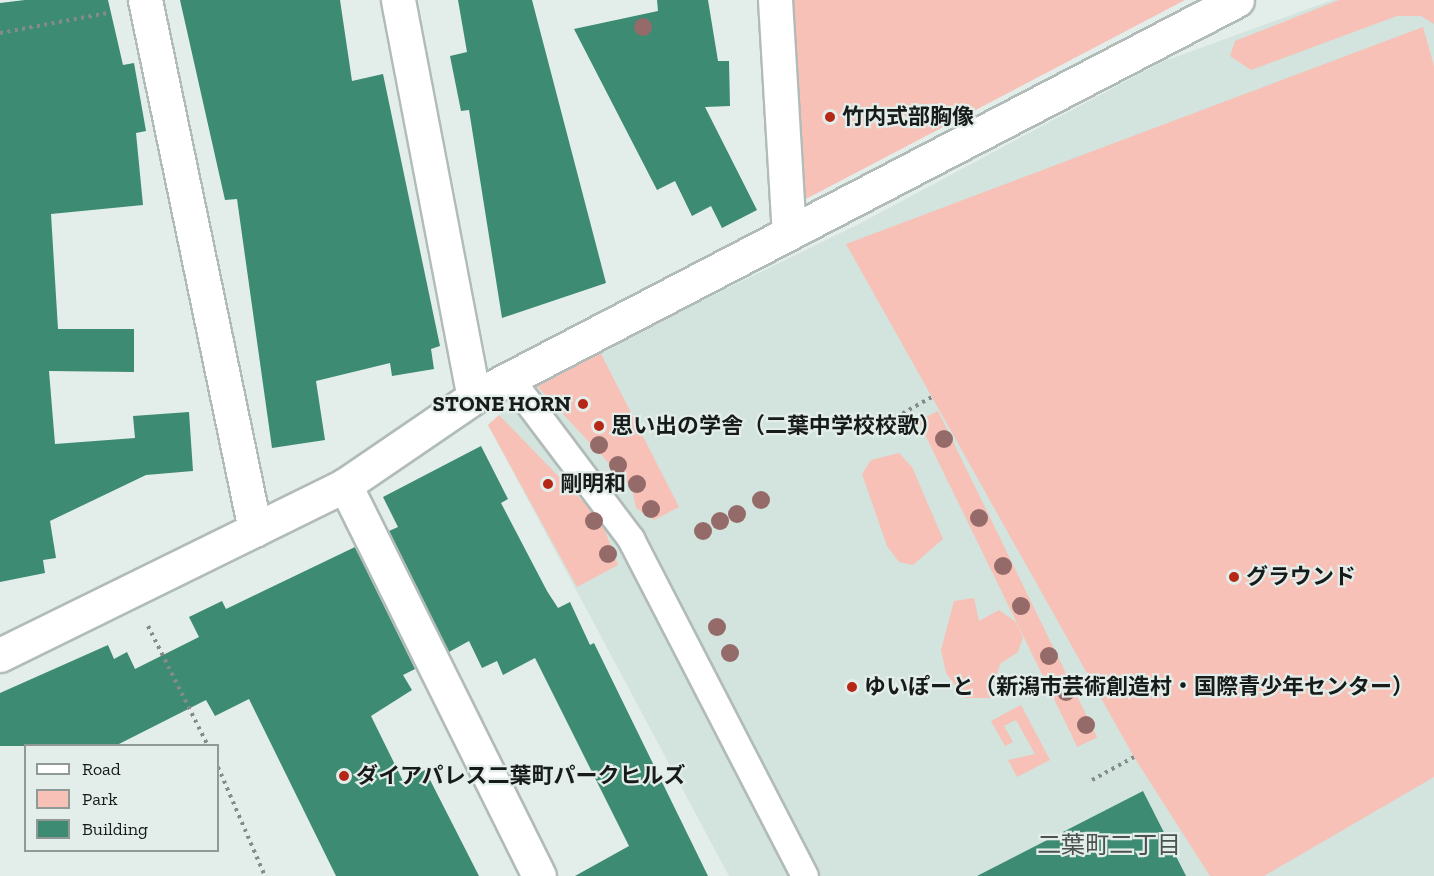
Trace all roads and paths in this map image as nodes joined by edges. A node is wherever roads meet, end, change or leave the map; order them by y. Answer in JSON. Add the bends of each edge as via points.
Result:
{"nodes":[{"id":1,"x":398,"y":0,"type":"edge"},
{"id":2,"x":775,"y":0,"type":"edge"},
{"id":3,"x":1237,"y":0,"type":"edge"},
{"id":4,"x":145,"y":3,"type":"edge"},
{"id":5,"x":0,"y":33,"type":"edge"},
{"id":6,"x":789,"y":233,"type":"junction"},
{"id":7,"x":509,"y":377,"type":"junction"},
{"id":8,"x":474,"y":396,"type":"junction"},
{"id":9,"x":932,"y":397,"type":"dead end"},
{"id":10,"x":896,"y":417,"type":"dead end"},
{"id":11,"x":345,"y":485,"type":"junction"},
{"id":12,"x":255,"y":530,"type":"junction"},
{"id":13,"x":132,"y":593,"type":"junction"},
{"id":14,"x":0,"y":655,"type":"edge"},
{"id":15,"x":207,"y":744,"type":"edge"},
{"id":16,"x":1134,"y":757,"type":"dead end"},
{"id":17,"x":219,"y":769,"type":"edge"},
{"id":18,"x":1092,"y":780,"type":"dead end"},
{"id":19,"x":533,"y":874,"type":"edge"},
{"id":20,"x":265,"y":876,"type":"edge"},
{"id":21,"x":805,"y":876,"type":"edge"}],
"edges":[{"from":1,"to":8,"type":"street"},
{"from":2,"to":6,"type":"street"},
{"from":3,"to":6,"type":"street"},
{"from":4,"to":5,"type":"path"},
{"from":4,"to":12,"type":"street"},
{"from":6,"to":7,"type":"street"},
{"from":7,"to":8,"type":"street"},
{"from":7,"to":21,"type":"lane","via":[[631,539]]},
{"from":8,"to":11,"type":"street"},
{"from":9,"to":10,"type":"path"},
{"from":11,"to":12,"type":"street"},
{"from":11,"to":19,"type":"street"},
{"from":12,"to":13,"type":"street"},
{"from":13,"to":14,"type":"street"},
{"from":13,"to":15,"type":"path"},
{"from":16,"to":18,"type":"path"},
{"from":17,"to":20,"type":"path"}]}
